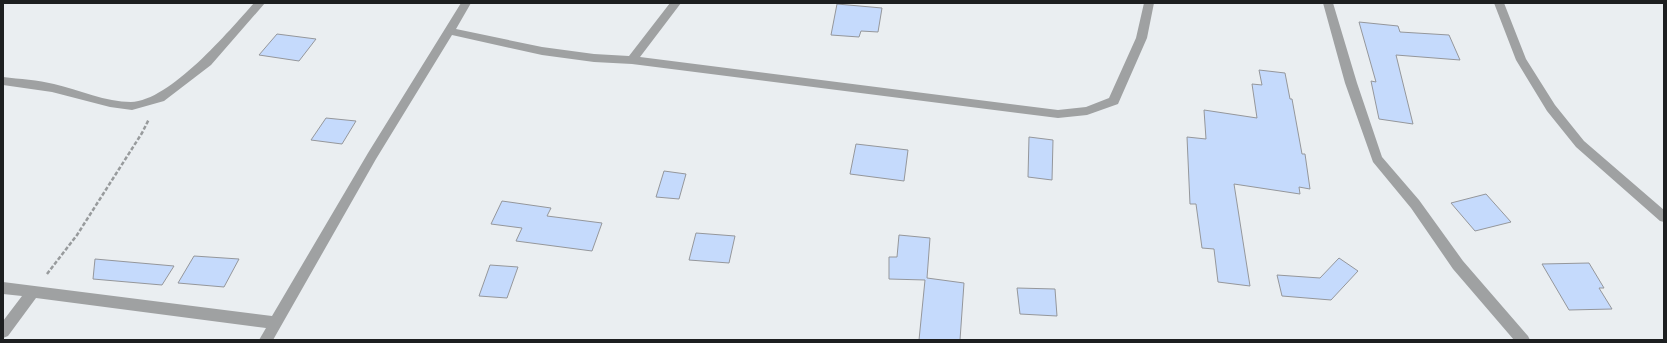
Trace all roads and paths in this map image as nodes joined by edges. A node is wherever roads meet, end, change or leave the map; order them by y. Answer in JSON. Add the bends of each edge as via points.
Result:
{"nodes":[{"id":1,"x":260,"y":3,"type":"edge"},
{"id":2,"x":466,"y":3,"type":"edge"},
{"id":3,"x":676,"y":3,"type":"edge"},
{"id":4,"x":1148,"y":3,"type":"edge"},
{"id":5,"x":1328,"y":3,"type":"edge"},
{"id":6,"x":1499,"y":3,"type":"edge"},
{"id":7,"x":450,"y":31,"type":"junction"},
{"id":8,"x":632,"y":60,"type":"junction"},
{"id":9,"x":3,"y":81,"type":"edge"},
{"id":10,"x":160,"y":98,"type":"junction"},
{"id":11,"x":1664,"y":217,"type":"edge"},
{"id":12,"x":3,"y":288,"type":"edge"},
{"id":13,"x":33,"y":292,"type":"junction"},
{"id":14,"x":277,"y":322,"type":"junction"},
{"id":15,"x":3,"y":332,"type":"edge"},
{"id":16,"x":266,"y":340,"type":"edge"},
{"id":17,"x":1523,"y":340,"type":"edge"}],
"edges":[{"from":1,"to":10,"type":"street","via":[[207,62]]},
{"from":2,"to":7,"type":"street"},
{"from":3,"to":8,"type":"street"},
{"from":4,"to":8,"type":"street","via":[[1141,42],[1114,101],[1087,111],[1058,114]]},
{"from":5,"to":17,"type":"street","via":[[1350,83],[1377,159],[1415,204],[1458,265]]},
{"from":6,"to":11,"type":"street","via":[[1521,60],[1556,114],[1580,144]]},
{"from":7,"to":8,"type":"street","via":[[542,51]]},
{"from":7,"to":14,"type":"street","via":[[372,156]]},
{"from":9,"to":10,"type":"street","via":[[52,88],[132,106]]},
{"from":10,"to":13,"type":"path","via":[[142,133],[77,235]]},
{"from":12,"to":13,"type":"street"},
{"from":13,"to":14,"type":"street"},
{"from":13,"to":15,"type":"street"},
{"from":14,"to":16,"type":"street"}]}
